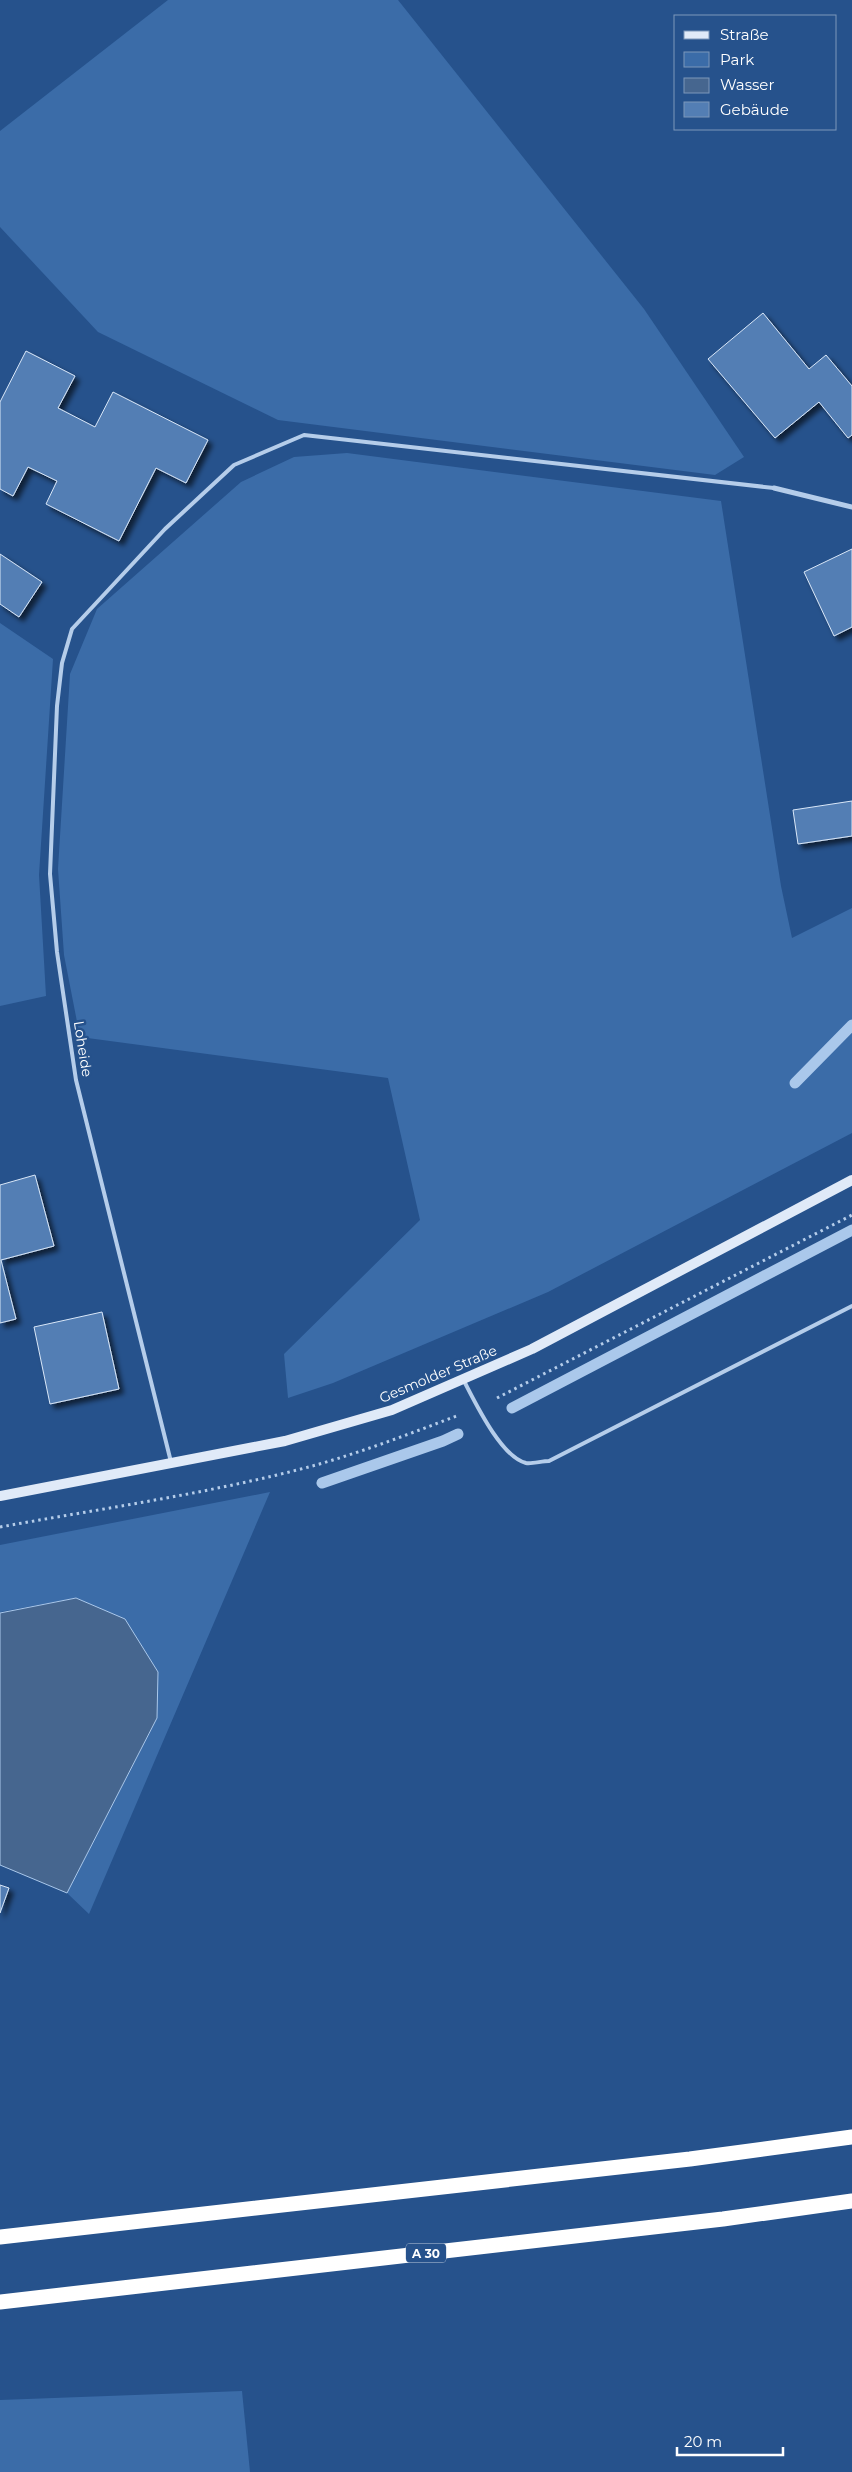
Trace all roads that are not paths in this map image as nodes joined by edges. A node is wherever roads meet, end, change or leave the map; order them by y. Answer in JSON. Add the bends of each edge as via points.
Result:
{"nodes":[{"id":1,"x":774,"y":488,"type":"joint"},
{"id":2,"x":852,"y":507,"type":"edge"},
{"id":3,"x":852,"y":1180,"type":"edge"},
{"id":4,"x":852,"y":1306,"type":"edge"},
{"id":5,"x":463,"y":1379,"type":"junction"},
{"id":6,"x":171,"y":1464,"type":"junction"},
{"id":7,"x":0,"y":1496,"type":"edge"},
{"id":8,"x":852,"y":2137,"type":"edge"},
{"id":9,"x":852,"y":2202,"type":"edge"},
{"id":10,"x":0,"y":2237,"type":"edge"},
{"id":11,"x":0,"y":2302,"type":"edge"}],
"edges":[{"from":1,"to":2,"type":"street"},
{"from":1,"to":6,"type":"lane","name":"Loheide","via":[[304,435],[234,466],[165,529],[72,629],[62,663],[57,716],[50,874],[57,952],[76,1080]]},
{"from":3,"to":5,"type":"street","name":"Gesmolder Straße","via":[[532,1349]]},
{"from":4,"to":5,"type":"lane","via":[[549,1461],[526,1463],[513,1455],[490,1430]]},
{"from":5,"to":6,"type":"street","name":"Gesmolder Straße","via":[[383,1412],[285,1441]]},
{"from":6,"to":7,"type":"street","name":"Gesmolder Straße"},
{"from":8,"to":10,"type":"highway","via":[[690,2159]]},
{"from":9,"to":11,"type":"highway","number":"A 30"}]}
